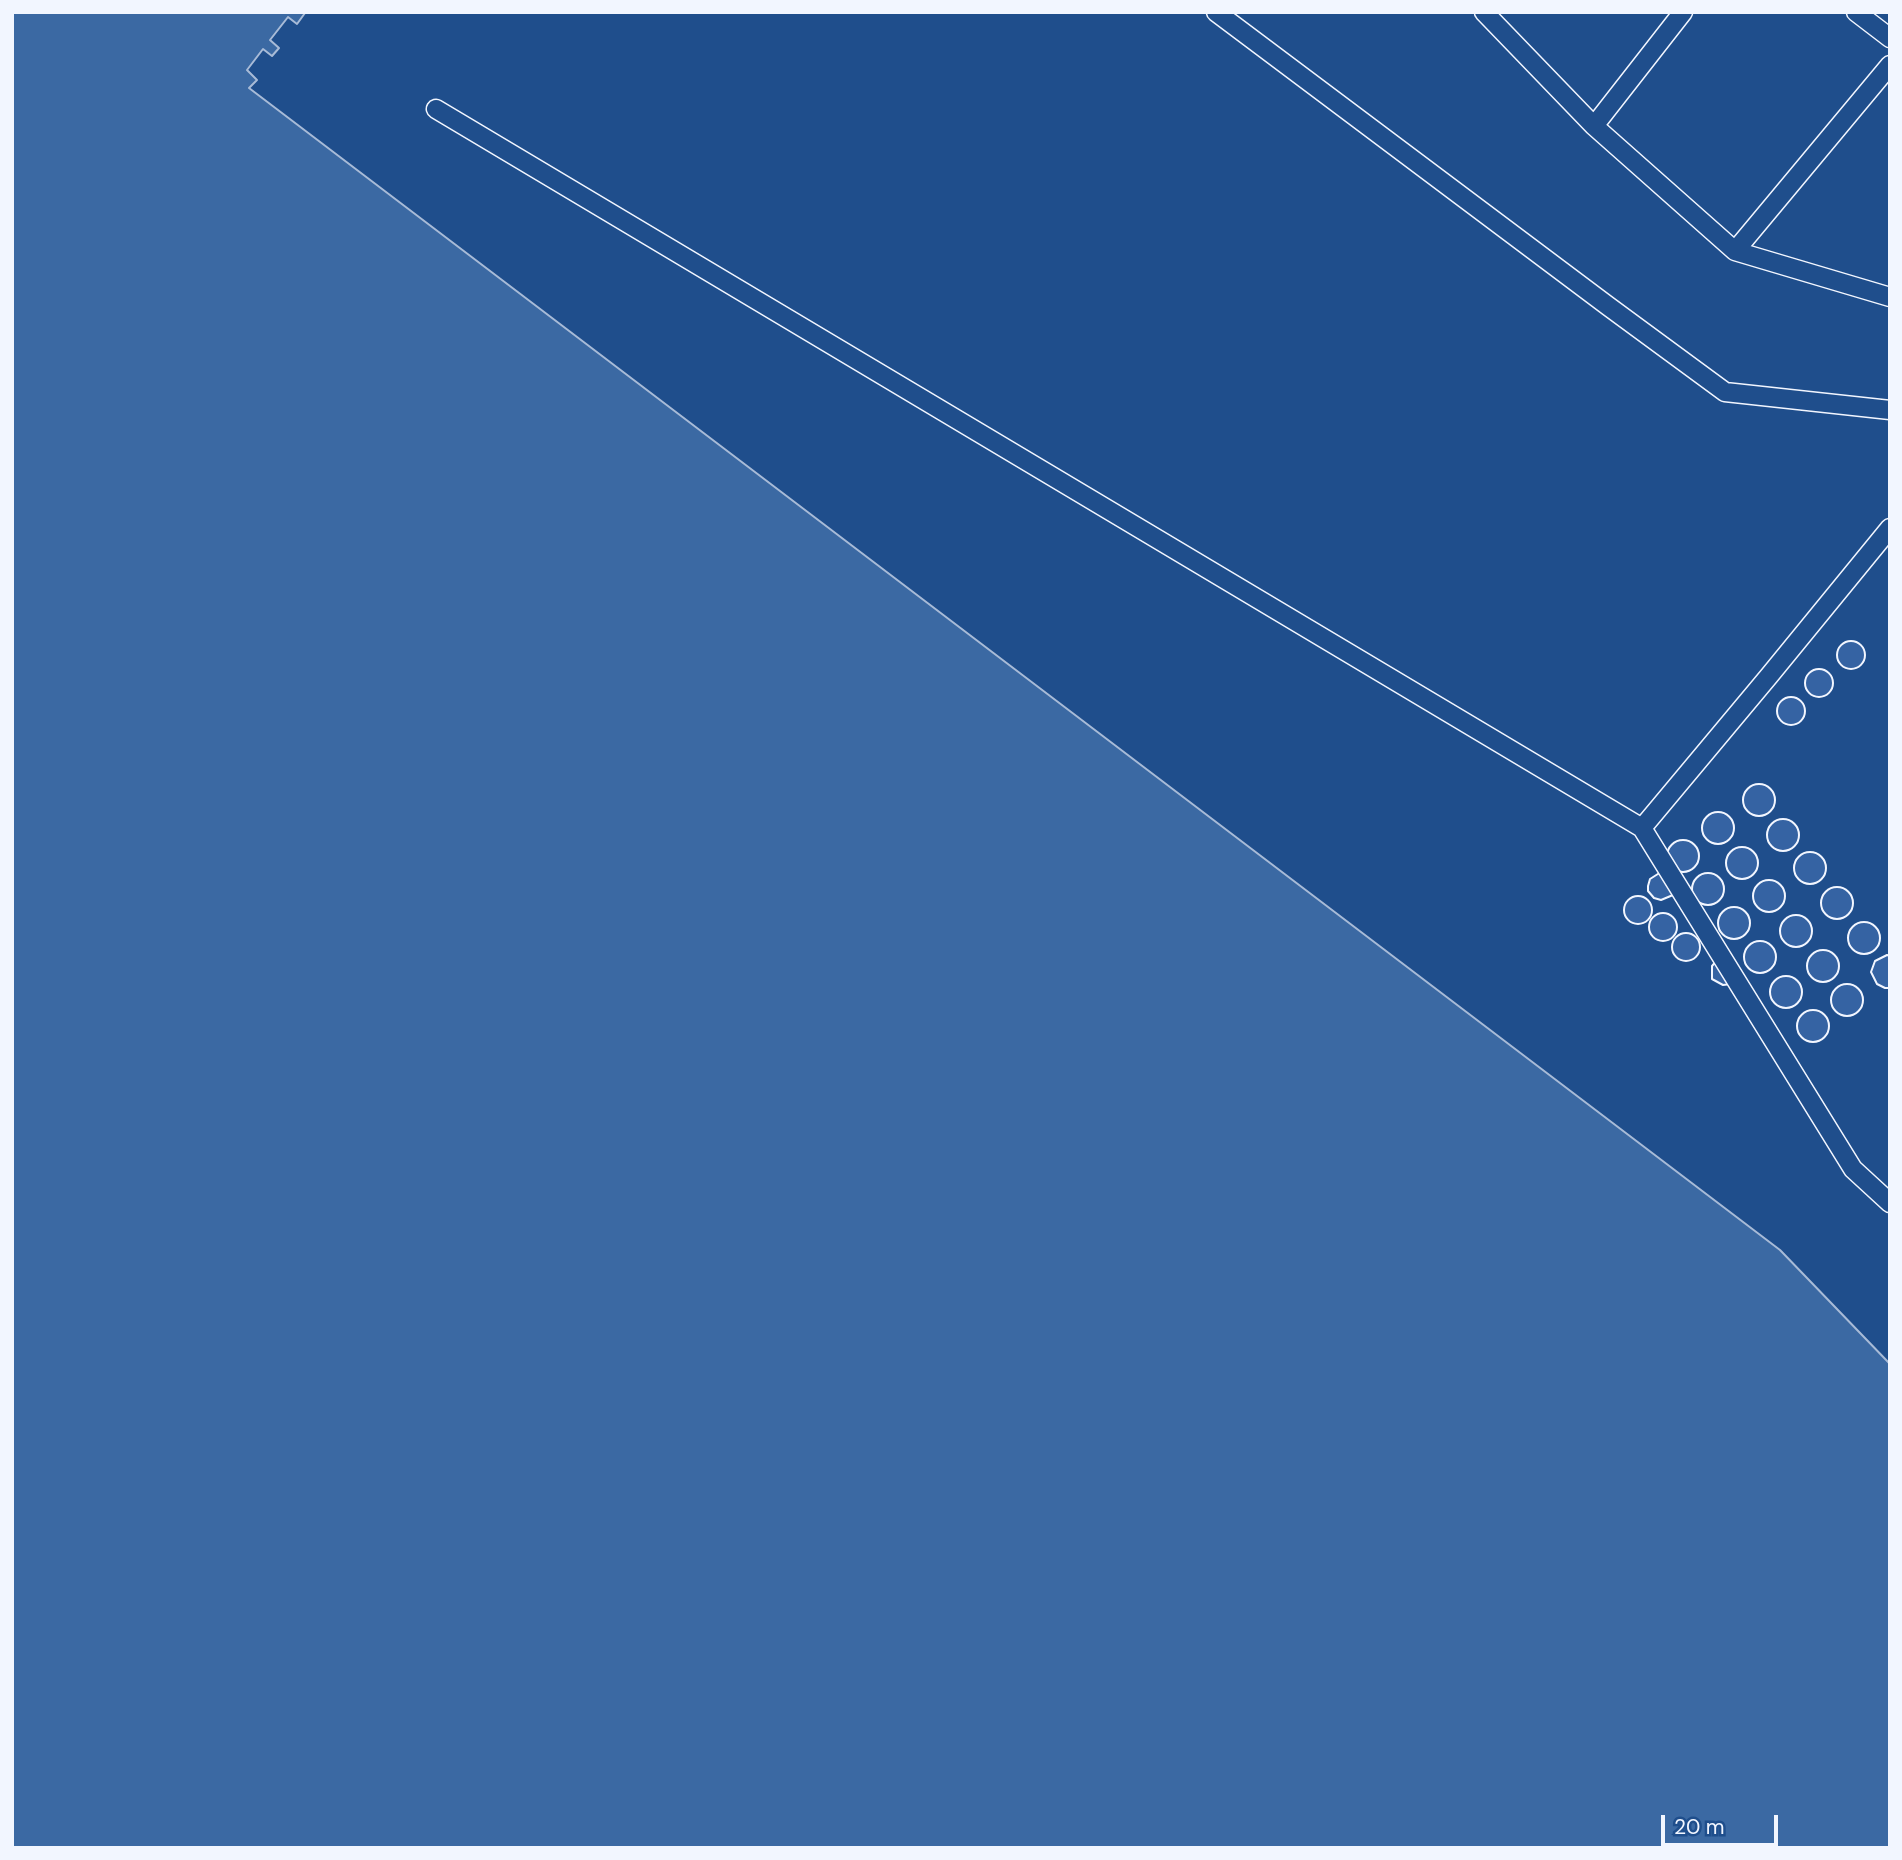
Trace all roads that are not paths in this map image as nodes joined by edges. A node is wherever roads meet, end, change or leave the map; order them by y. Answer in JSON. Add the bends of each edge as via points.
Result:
{"nodes":[{"id":1,"x":1216,"y":12,"type":"edge"},
{"id":2,"x":1484,"y":12,"type":"edge"},
{"id":3,"x":1683,"y":12,"type":"edge"},
{"id":4,"x":1856,"y":12,"type":"edge"},
{"id":5,"x":1890,"y":38,"type":"edge"},
{"id":6,"x":1890,"y":65,"type":"edge"},
{"id":7,"x":436,"y":109,"type":"dead end"},
{"id":8,"x":1594,"y":126,"type":"junction"},
{"id":9,"x":1735,"y":251,"type":"junction"},
{"id":10,"x":1890,"y":297,"type":"edge"},
{"id":11,"x":1890,"y":410,"type":"edge"},
{"id":12,"x":1890,"y":528,"type":"edge"},
{"id":13,"x":1642,"y":828,"type":"junction"},
{"id":14,"x":1890,"y":1203,"type":"edge"}],
"edges":[{"from":1,"to":11,"type":"lane","via":[[1725,392]]},
{"from":2,"to":8,"type":"lane"},
{"from":3,"to":8,"type":"lane"},
{"from":4,"to":5,"type":"lane"},
{"from":6,"to":9,"type":"lane"},
{"from":7,"to":13,"type":"lane"},
{"from":8,"to":9,"type":"lane"},
{"from":9,"to":10,"type":"lane"},
{"from":12,"to":13,"type":"lane"},
{"from":13,"to":14,"type":"lane","via":[[1853,1169]]}]}
